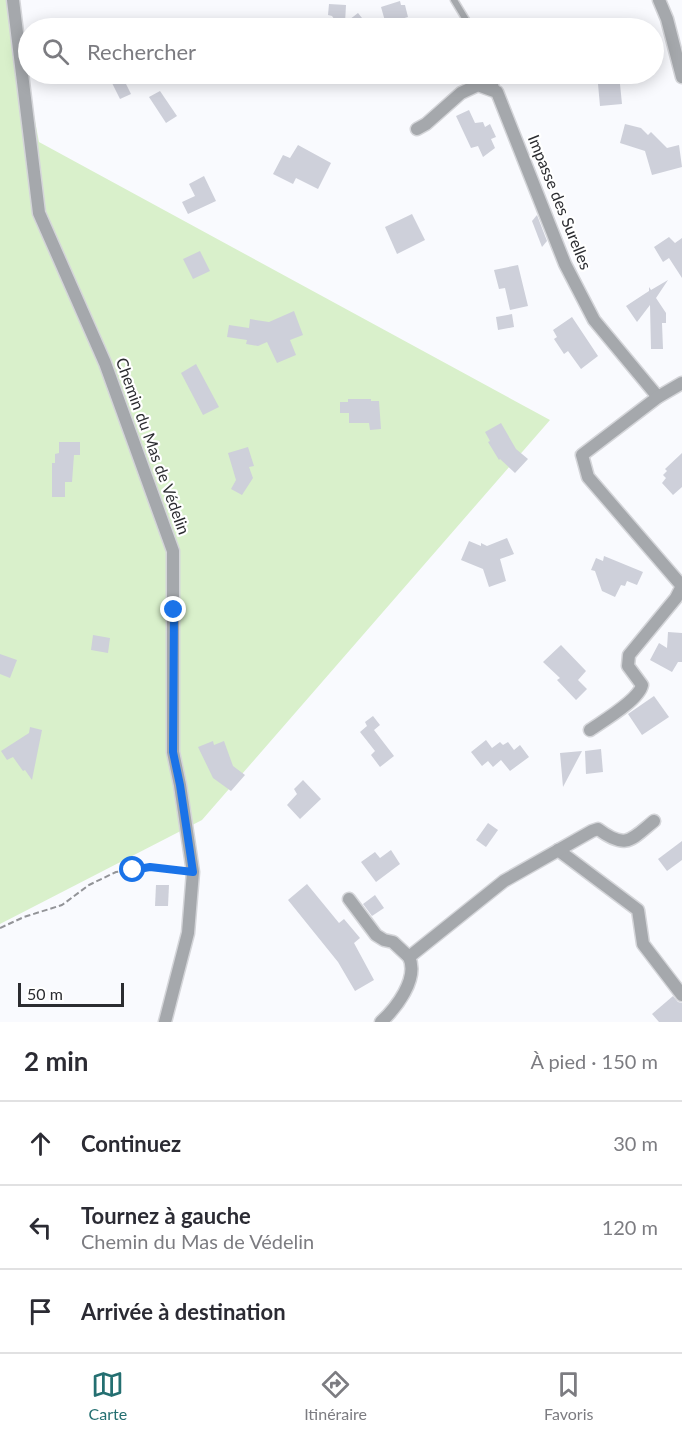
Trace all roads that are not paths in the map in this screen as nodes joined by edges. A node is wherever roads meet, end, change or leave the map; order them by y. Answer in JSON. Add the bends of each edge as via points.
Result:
{"nodes":[{"id":1,"x":13,"y":0,"type":"edge"},
{"id":2,"x":454,"y":0,"type":"edge"},
{"id":3,"x":659,"y":0,"type":"edge"},
{"id":4,"x":465,"y":18,"type":"edge"},
{"id":5,"x":18,"y":41,"type":"edge"},
{"id":6,"x":682,"y":77,"type":"edge"},
{"id":7,"x":23,"y":84,"type":"edge"},
{"id":8,"x":495,"y":84,"type":"edge"},
{"id":9,"x":497,"y":92,"type":"junction"},
{"id":10,"x":417,"y":129,"type":"dead end"},
{"id":11,"x":682,"y":383,"type":"edge"},
{"id":12,"x":658,"y":397,"type":"junction"},
{"id":13,"x":682,"y":586,"type":"edge"},
{"id":14,"x":590,"y":730,"type":"dead end"},
{"id":15,"x":654,"y":821,"type":"dead end"},
{"id":16,"x":558,"y":850,"type":"junction"},
{"id":17,"x":349,"y":899,"type":"dead end"},
{"id":18,"x":409,"y":957,"type":"junction"},
{"id":19,"x":682,"y":995,"type":"edge"},
{"id":20,"x":165,"y":1022,"type":"edge"},
{"id":21,"x":381,"y":1022,"type":"edge"}],
"edges":[{"from":1,"to":5,"type":"street","name":"Chemin du Mas de Védelin"},
{"from":2,"to":4,"type":"lane"},
{"from":3,"to":6,"type":"street"},
{"from":7,"to":20,"type":"street","name":"Chemin du Mas de Védelin","via":[[39,213],[105,363],[173,551],[173,752],[193,872],[188,933]]},
{"from":8,"to":9,"type":"lane"},
{"from":9,"to":10,"type":"street","via":[[478,85],[461,93]]},
{"from":9,"to":12,"type":"street","name":"Impasse des Surelles","via":[[565,264],[594,320]]},
{"from":11,"to":12,"type":"street"},
{"from":12,"to":13,"type":"street","via":[[582,455],[588,477]]},
{"from":13,"to":14,"type":"street","via":[[629,655],[628,666],[642,686],[641,692]]},
{"from":15,"to":16,"type":"street","via":[[629,842],[609,838],[598,830]]},
{"from":16,"to":18,"type":"street","via":[[504,881]]},
{"from":16,"to":19,"type":"street","via":[[638,910],[643,944]]},
{"from":17,"to":18,"type":"street","via":[[376,935],[393,942]]},
{"from":18,"to":21,"type":"street","via":[[411,969],[406,992]]}]}
